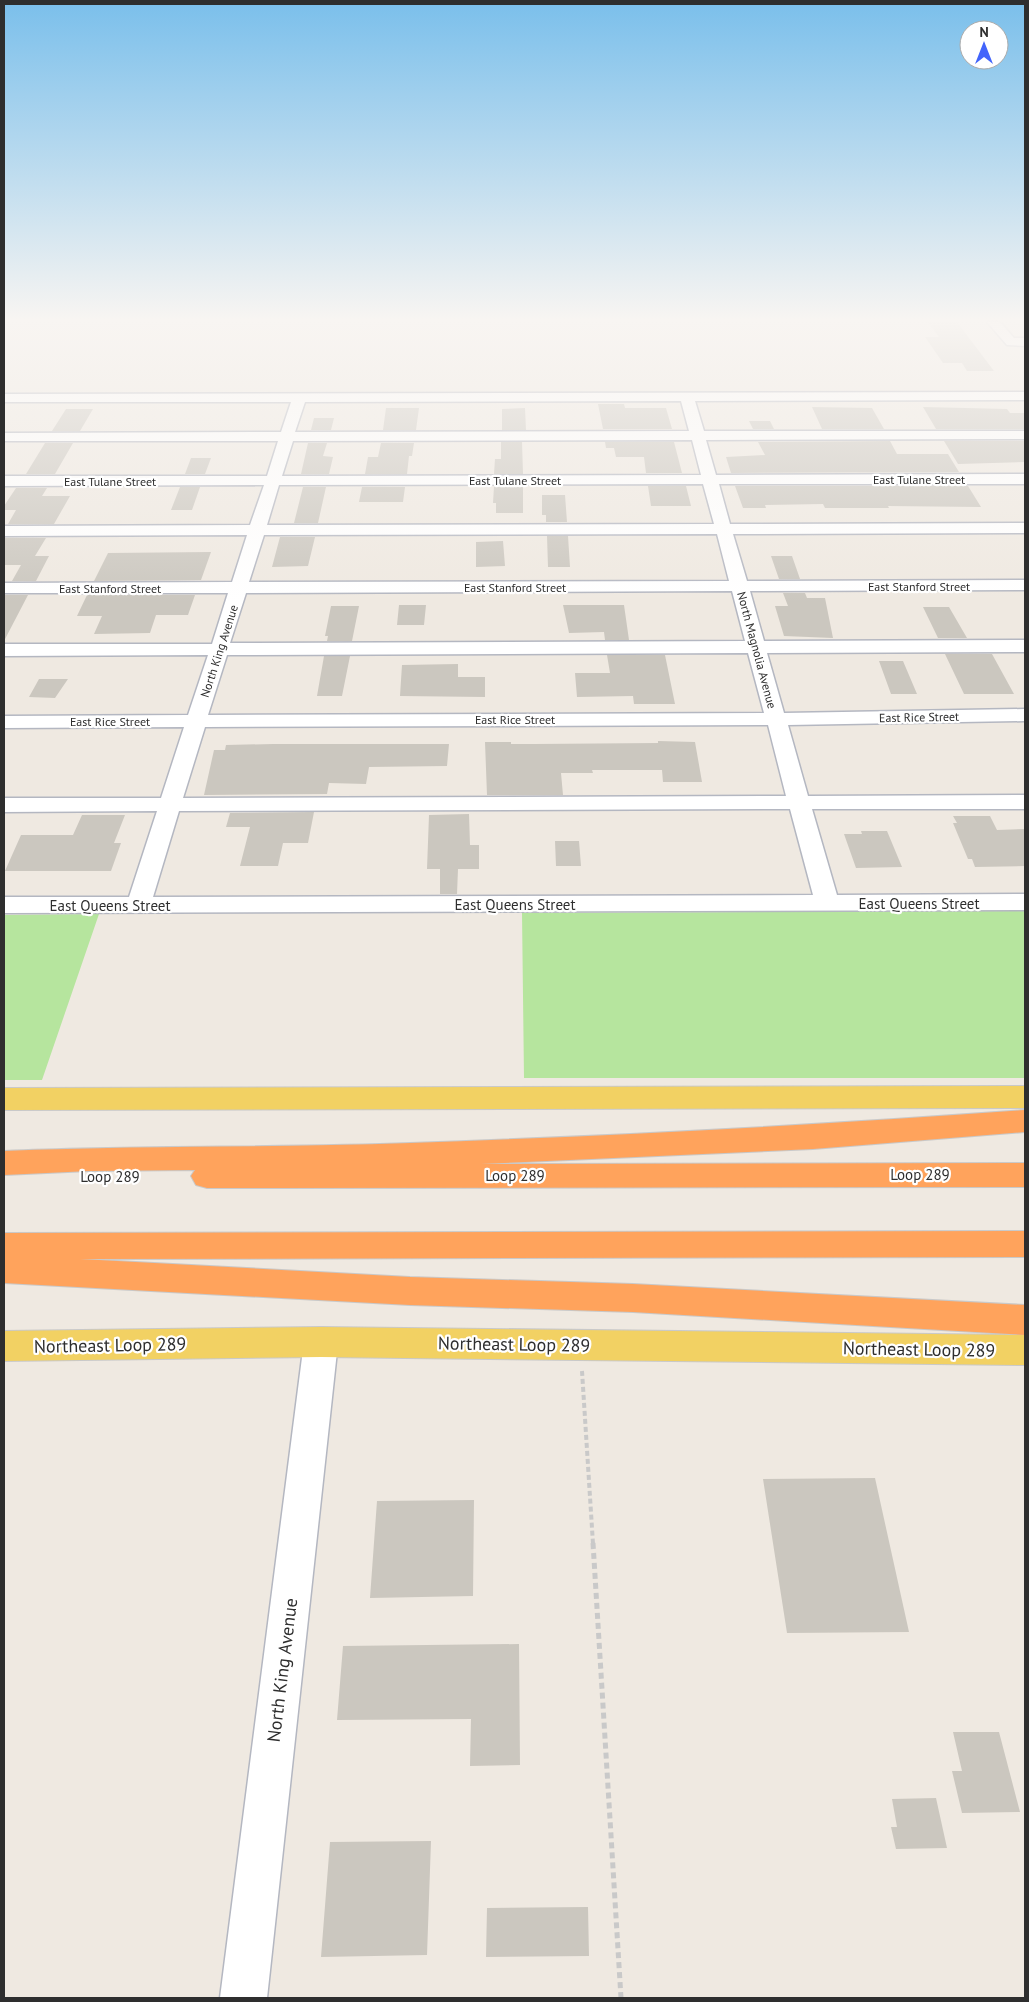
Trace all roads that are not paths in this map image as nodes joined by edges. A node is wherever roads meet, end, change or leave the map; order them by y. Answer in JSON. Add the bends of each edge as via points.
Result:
{"nodes":[{"id":1,"x":294,"y":415,"type":"edge"},
{"id":2,"x":692,"y":415,"type":"edge"},
{"id":3,"x":1025,"y":435,"type":"edge"},
{"id":4,"x":698,"y":436,"type":"junction"},
{"id":5,"x":4,"y":437,"type":"edge"},
{"id":6,"x":287,"y":437,"type":"junction"},
{"id":7,"x":1025,"y":478,"type":"edge"},
{"id":8,"x":710,"y":479,"type":"junction"},
{"id":9,"x":273,"y":480,"type":"junction"},
{"id":10,"x":4,"y":481,"type":"edge"},
{"id":11,"x":723,"y":528,"type":"junction"},
{"id":12,"x":1025,"y":528,"type":"edge"},
{"id":13,"x":4,"y":531,"type":"edge"},
{"id":14,"x":257,"y":531,"type":"junction"},
{"id":15,"x":1025,"y":585,"type":"edge"},
{"id":16,"x":739,"y":586,"type":"junction"},
{"id":17,"x":4,"y":588,"type":"edge"},
{"id":18,"x":239,"y":588,"type":"junction"},
{"id":19,"x":1025,"y":646,"type":"edge"},
{"id":20,"x":756,"y":648,"type":"junction"},
{"id":21,"x":4,"y":650,"type":"edge"},
{"id":22,"x":219,"y":650,"type":"junction"},
{"id":23,"x":1025,"y":715,"type":"edge"},
{"id":24,"x":776,"y":719,"type":"junction"},
{"id":25,"x":197,"y":721,"type":"junction"},
{"id":26,"x":4,"y":722,"type":"edge"},
{"id":27,"x":1025,"y":802,"type":"edge"},
{"id":28,"x":799,"y":803,"type":"junction"},
{"id":29,"x":4,"y":805,"type":"edge"},
{"id":30,"x":170,"y":805,"type":"junction"},
{"id":31,"x":1025,"y":902,"type":"edge"},
{"id":32,"x":827,"y":903,"type":"junction"},
{"id":33,"x":4,"y":905,"type":"edge"},
{"id":34,"x":138,"y":905,"type":"junction"},
{"id":35,"x":1025,"y":1097,"type":"edge"},
{"id":36,"x":4,"y":1099,"type":"edge"},
{"id":37,"x":1025,"y":1121,"type":"edge"},
{"id":38,"x":4,"y":1163,"type":"edge"},
{"id":39,"x":1025,"y":1175,"type":"edge"},
{"id":40,"x":4,"y":1176,"type":"edge"},
{"id":41,"x":1025,"y":1244,"type":"edge"},
{"id":42,"x":4,"y":1246,"type":"edge"},
{"id":43,"x":4,"y":1269,"type":"edge"},
{"id":44,"x":1025,"y":1320,"type":"edge"},
{"id":45,"x":321,"y":1342,"type":"junction"},
{"id":46,"x":4,"y":1346,"type":"edge"},
{"id":47,"x":1025,"y":1350,"type":"edge"},
{"id":48,"x":242,"y":1998,"type":"edge"}],
"edges":[{"from":1,"to":6,"type":"street","name":"North King Avenue"},
{"from":2,"to":4,"type":"street","name":"North Magnolia Avenue"},
{"from":3,"to":4,"type":"street"},
{"from":4,"to":6,"type":"street"},
{"from":4,"to":8,"type":"street","name":"North Magnolia Avenue"},
{"from":5,"to":6,"type":"street"},
{"from":6,"to":9,"type":"street","name":"North King Avenue"},
{"from":7,"to":8,"type":"street","name":"East Tulane Street"},
{"from":8,"to":9,"type":"street","name":"East Tulane Street"},
{"from":8,"to":11,"type":"street","name":"North Magnolia Avenue"},
{"from":9,"to":10,"type":"street","name":"East Tulane Street"},
{"from":9,"to":14,"type":"street","name":"North King Avenue"},
{"from":11,"to":12,"type":"street"},
{"from":11,"to":14,"type":"street"},
{"from":11,"to":16,"type":"street","name":"North Magnolia Avenue"},
{"from":13,"to":14,"type":"street"},
{"from":14,"to":18,"type":"street","name":"North King Avenue"},
{"from":15,"to":16,"type":"street","name":"East Stanford Street"},
{"from":16,"to":18,"type":"street","name":"East Stanford Street"},
{"from":16,"to":20,"type":"street","name":"North Magnolia Avenue"},
{"from":17,"to":18,"type":"street","name":"East Stanford Street"},
{"from":18,"to":22,"type":"street","name":"North King Avenue"},
{"from":19,"to":20,"type":"street"},
{"from":20,"to":22,"type":"street"},
{"from":20,"to":24,"type":"street","name":"North Magnolia Avenue"},
{"from":21,"to":22,"type":"street"},
{"from":22,"to":25,"type":"street","name":"North King Avenue"},
{"from":23,"to":24,"type":"street","name":"East Rice Street"},
{"from":24,"to":25,"type":"street","name":"East Rice Street"},
{"from":24,"to":28,"type":"street","name":"North Magnolia Avenue"},
{"from":25,"to":26,"type":"street","name":"East Rice Street"},
{"from":25,"to":30,"type":"street","name":"North King Avenue"},
{"from":27,"to":28,"type":"street"},
{"from":28,"to":30,"type":"street"},
{"from":28,"to":32,"type":"street","name":"North Magnolia Avenue"},
{"from":29,"to":30,"type":"street"},
{"from":30,"to":34,"type":"street","name":"North King Avenue"},
{"from":31,"to":32,"type":"street","name":"East Queens Street"},
{"from":32,"to":34,"type":"street","name":"East Queens Street"},
{"from":33,"to":34,"type":"street","name":"East Queens Street"},
{"from":35,"to":36,"type":"main road"},
{"from":37,"to":38,"type":"highway","via":[[813,1137],[436,1154]]},
{"from":39,"to":40,"type":"highway","name":"Loop 289"},
{"from":41,"to":42,"type":"highway"},
{"from":43,"to":44,"type":"highway"},
{"from":45,"to":46,"type":"main road","name":"Northeast Loop 289"},
{"from":45,"to":47,"type":"main road","name":"Northeast Loop 289"},
{"from":45,"to":48,"type":"street","name":"North King Avenue"}]}
